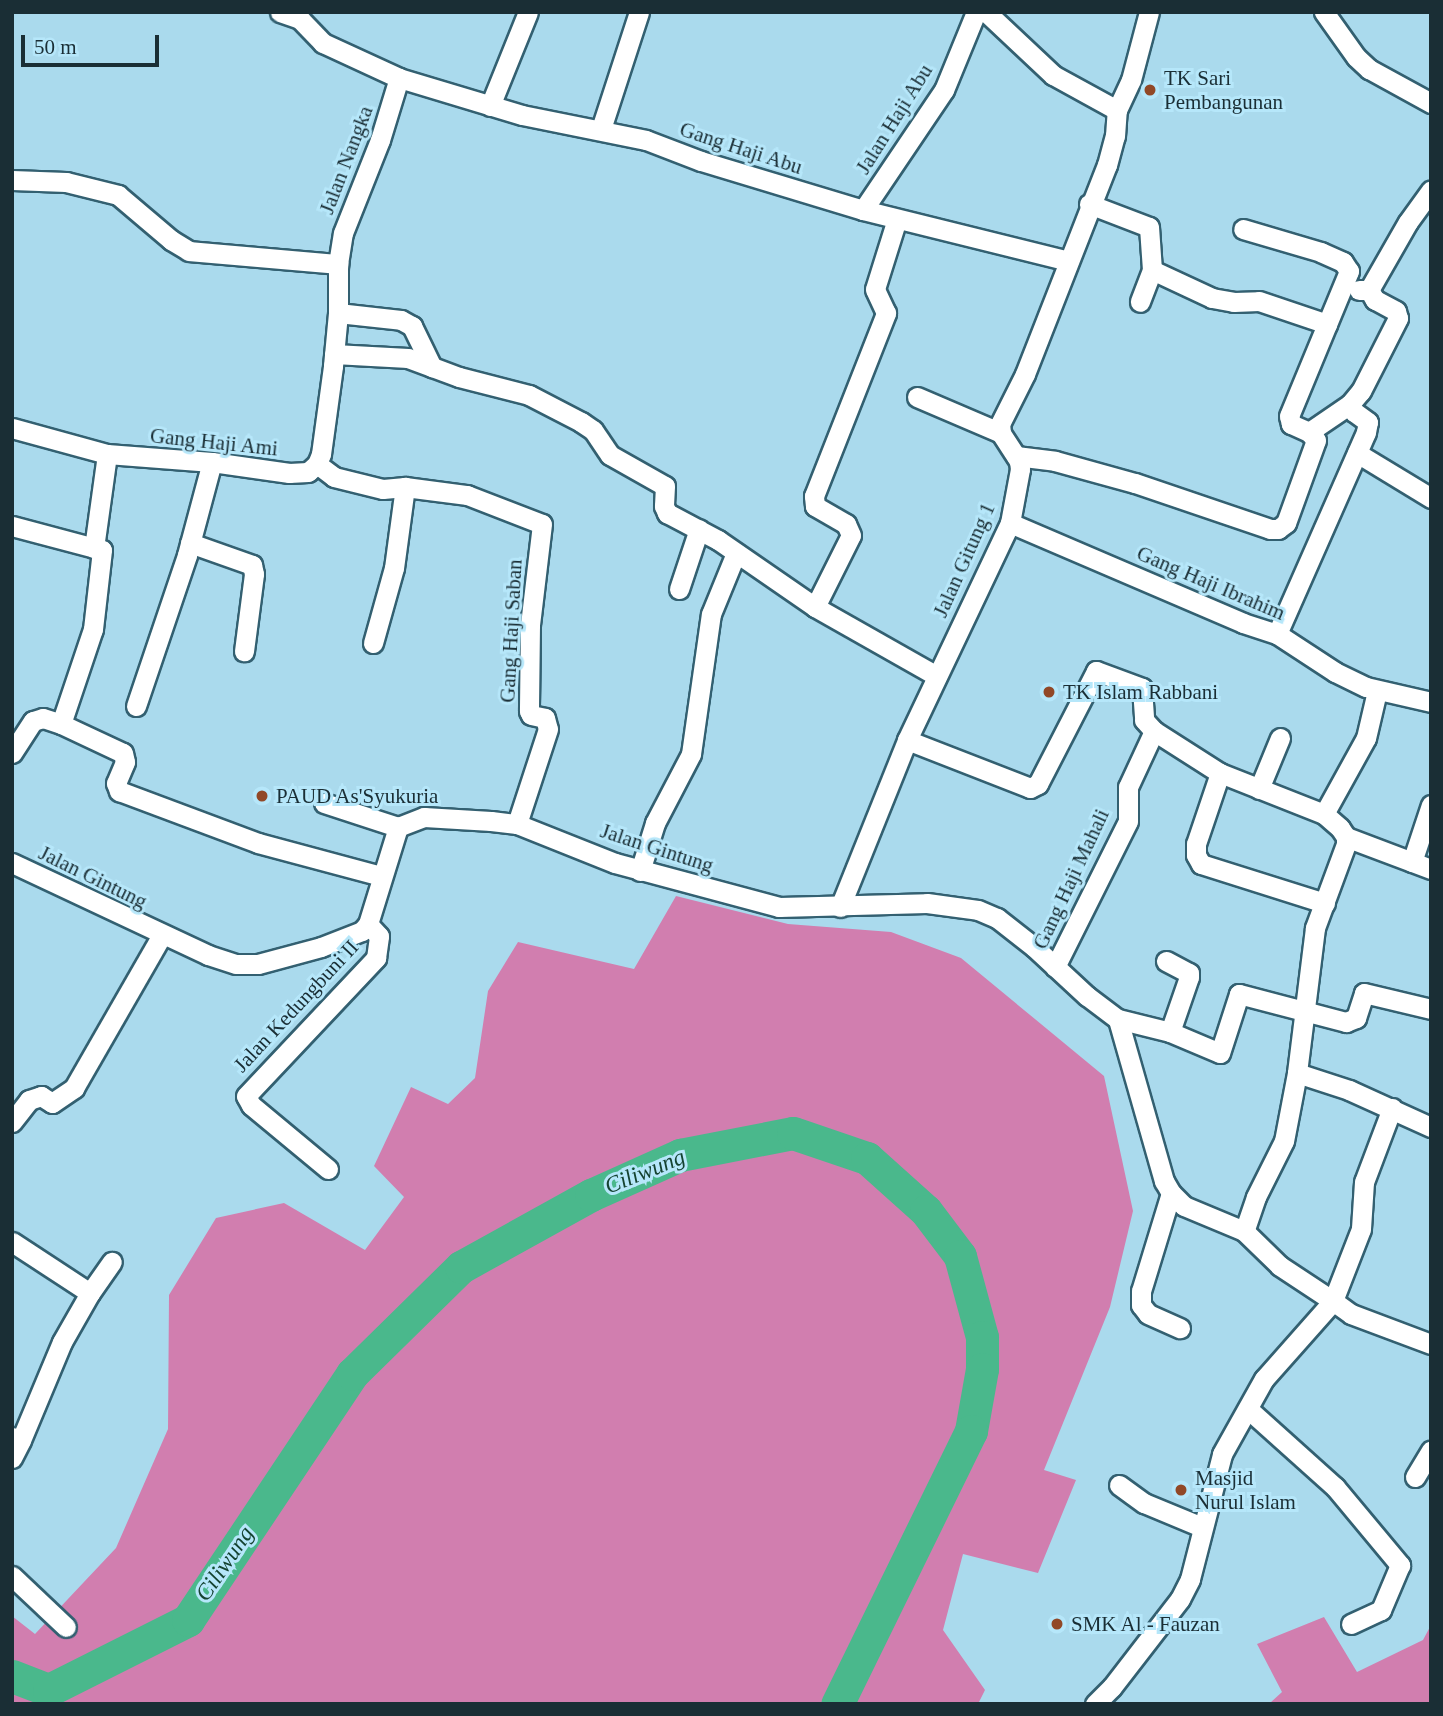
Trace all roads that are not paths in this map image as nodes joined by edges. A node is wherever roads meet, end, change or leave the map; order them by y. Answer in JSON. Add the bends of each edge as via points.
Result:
{"nodes":[{"id":1,"x":280,"y":12,"type":"edge"},
{"id":2,"x":528,"y":12,"type":"edge"},
{"id":3,"x":639,"y":12,"type":"edge"},
{"id":4,"x":976,"y":12,"type":"edge"},
{"id":5,"x":986,"y":12,"type":"edge"},
{"id":6,"x":1150,"y":12,"type":"edge"},
{"id":7,"x":1324,"y":12,"type":"edge"},
{"id":8,"x":301,"y":15,"type":"edge"},
{"id":9,"x":399,"y":78,"type":"junction"},
{"id":10,"x":1431,"y":103,"type":"edge"},
{"id":11,"x":489,"y":106,"type":"junction"},
{"id":12,"x":1117,"y":110,"type":"junction"},
{"id":13,"x":601,"y":129,"type":"junction"},
{"id":14,"x":12,"y":180,"type":"edge"},
{"id":15,"x":1430,"y":193,"type":"edge"},
{"id":16,"x":1089,"y":204,"type":"junction"},
{"id":17,"x":863,"y":210,"type":"junction"},
{"id":18,"x":897,"y":219,"type":"junction"},
{"id":19,"x":1243,"y":229,"type":"dead end"},
{"id":20,"x":1069,"y":261,"type":"junction"},
{"id":21,"x":338,"y":264,"type":"junction"},
{"id":22,"x":1152,"y":270,"type":"junction"},
{"id":23,"x":1343,"y":288,"type":"junction"},
{"id":24,"x":1369,"y":290,"type":"junction"},
{"id":25,"x":1140,"y":302,"type":"dead end"},
{"id":26,"x":338,"y":313,"type":"junction"},
{"id":27,"x":1327,"y":324,"type":"junction"},
{"id":28,"x":334,"y":354,"type":"junction"},
{"id":29,"x":432,"y":368,"type":"junction"},
{"id":30,"x":917,"y":397,"type":"dead end"},
{"id":31,"x":1350,"y":404,"type":"junction"},
{"id":32,"x":12,"y":428,"type":"edge"},
{"id":33,"x":1309,"y":432,"type":"junction"},
{"id":34,"x":1001,"y":433,"type":"junction"},
{"id":35,"x":1357,"y":453,"type":"junction"},
{"id":36,"x":107,"y":454,"type":"junction"},
{"id":37,"x":1016,"y":456,"type":"junction"},
{"id":38,"x":212,"y":462,"type":"junction"},
{"id":39,"x":317,"y":464,"type":"junction"},
{"id":40,"x":405,"y":486,"type":"junction"},
{"id":41,"x":1431,"y":498,"type":"edge"},
{"id":42,"x":1010,"y":523,"type":"junction"},
{"id":43,"x":12,"y":526,"type":"edge"},
{"id":44,"x":699,"y":529,"type":"junction"},
{"id":45,"x":190,"y":543,"type":"junction"},
{"id":46,"x":94,"y":548,"type":"junction"},
{"id":47,"x":736,"y":553,"type":"junction"},
{"id":48,"x":679,"y":589,"type":"dead end"},
{"id":49,"x":815,"y":607,"type":"junction"},
{"id":50,"x":1276,"y":634,"type":"junction"},
{"id":51,"x":373,"y":643,"type":"dead end"},
{"id":52,"x":244,"y":651,"type":"dead end"},
{"id":53,"x":937,"y":676,"type":"junction"},
{"id":54,"x":1377,"y":691,"type":"junction"},
{"id":55,"x":1431,"y":702,"type":"edge"},
{"id":56,"x":136,"y":706,"type":"dead end"},
{"id":57,"x":61,"y":724,"type":"junction"},
{"id":58,"x":1154,"y":731,"type":"junction"},
{"id":59,"x":1280,"y":738,"type":"dead end"},
{"id":60,"x":906,"y":740,"type":"junction"},
{"id":61,"x":12,"y":753,"type":"edge"},
{"id":62,"x":1220,"y":773,"type":"junction"},
{"id":63,"x":1259,"y":789,"type":"junction"},
{"id":64,"x":324,"y":803,"type":"dead end"},
{"id":65,"x":1431,"y":805,"type":"edge"},
{"id":66,"x":1324,"y":814,"type":"junction"},
{"id":67,"x":517,"y":824,"type":"junction"},
{"id":68,"x":398,"y":827,"type":"junction"},
{"id":69,"x":1346,"y":837,"type":"junction"},
{"id":70,"x":1412,"y":862,"type":"junction"},
{"id":71,"x":12,"y":863,"type":"edge"},
{"id":72,"x":1431,"y":869,"type":"edge"},
{"id":73,"x":640,"y":871,"type":"junction"},
{"id":74,"x":381,"y":876,"type":"junction"},
{"id":75,"x":1325,"y":903,"type":"junction"},
{"id":76,"x":840,"y":907,"type":"junction"},
{"id":77,"x":368,"y":924,"type":"junction"},
{"id":78,"x":162,"y":935,"type":"junction"},
{"id":79,"x":1166,"y":961,"type":"dead end"},
{"id":80,"x":1055,"y":967,"type":"junction"},
{"id":81,"x":1431,"y":1009,"type":"edge"},
{"id":82,"x":1304,"y":1013,"type":"junction"},
{"id":83,"x":1118,"y":1019,"type":"junction"},
{"id":84,"x":1170,"y":1032,"type":"junction"},
{"id":85,"x":1297,"y":1073,"type":"junction"},
{"id":86,"x":1392,"y":1108,"type":"junction"},
{"id":87,"x":12,"y":1122,"type":"edge"},
{"id":88,"x":1431,"y":1127,"type":"edge"},
{"id":89,"x":328,"y":1170,"type":"dead end"},
{"id":90,"x":1171,"y":1193,"type":"junction"},
{"id":91,"x":1244,"y":1231,"type":"junction"},
{"id":92,"x":12,"y":1242,"type":"edge"},
{"id":93,"x":112,"y":1262,"type":"dead end"},
{"id":94,"x":90,"y":1293,"type":"junction"},
{"id":95,"x":1333,"y":1301,"type":"junction"},
{"id":96,"x":1180,"y":1328,"type":"dead end"},
{"id":97,"x":1431,"y":1344,"type":"edge"},
{"id":98,"x":1248,"y":1409,"type":"junction"},
{"id":99,"x":15,"y":1445,"type":"edge"},
{"id":100,"x":1431,"y":1450,"type":"edge"},
{"id":101,"x":1415,"y":1477,"type":"dead end"},
{"id":102,"x":1119,"y":1485,"type":"dead end"},
{"id":103,"x":1202,"y":1527,"type":"junction"},
{"id":104,"x":12,"y":1576,"type":"edge"},
{"id":105,"x":1351,"y":1624,"type":"dead end"},
{"id":106,"x":66,"y":1627,"type":"dead end"},
{"id":107,"x":1095,"y":1704,"type":"edge"}],
"edges":[{"from":1,"to":8,"type":"street"},
{"from":2,"to":11,"type":"street"},
{"from":3,"to":13,"type":"street"},
{"from":4,"to":17,"type":"street","name":"Jalan Haji Abu","via":[[944,90]]},
{"from":5,"to":12,"type":"street","via":[[1054,75]]},
{"from":6,"to":12,"type":"street","via":[[1131,80]]},
{"from":7,"to":10,"type":"street","via":[[1369,69]]},
{"from":8,"to":9,"type":"street","via":[[323,43]]},
{"from":9,"to":11,"type":"street","name":"Gang Haji Abu"},
{"from":9,"to":21,"type":"street","name":"Jalan Nangka","via":[[380,140],[349,211]]},
{"from":11,"to":13,"type":"street","name":"Gang Haji Abu"},
{"from":12,"to":16,"type":"street","via":[[1107,165]]},
{"from":13,"to":17,"type":"street","name":"Gang Haji Abu"},
{"from":14,"to":21,"type":"street","via":[[66,182],[118,195],[189,251]]},
{"from":15,"to":24,"type":"street"},
{"from":16,"to":20,"type":"street"},
{"from":16,"to":22,"type":"street","via":[[1149,227]]},
{"from":17,"to":18,"type":"street","name":"Gang Haji Abu"},
{"from":18,"to":20,"type":"street","name":"Gang Haji Abu"},
{"from":18,"to":49,"type":"street","via":[[875,289],[886,313],[814,496],[818,509],[846,524],[851,535]]},
{"from":19,"to":23,"type":"street","via":[[1343,262],[1349,271]]},
{"from":20,"to":34,"type":"street","via":[[1025,374],[1000,424]]},
{"from":21,"to":26,"type":"street","name":"Jalan Nangka"},
{"from":22,"to":25,"type":"street"},
{"from":22,"to":27,"type":"street","via":[[1212,298],[1259,301]]},
{"from":23,"to":24,"type":"street"},
{"from":23,"to":27,"type":"street"},
{"from":24,"to":31,"type":"street","via":[[1375,300],[1399,316]]},
{"from":26,"to":28,"type":"street","name":"Jalan Nangka"},
{"from":26,"to":29,"type":"street","via":[[401,320],[412,326]]},
{"from":27,"to":33,"type":"street","via":[[1289,416],[1291,424]]},
{"from":28,"to":29,"type":"street","via":[[408,358]]},
{"from":28,"to":39,"type":"street","name":"Jalan Nangka"},
{"from":29,"to":44,"type":"street","via":[[529,395],[581,422],[593,430],[610,455],[665,486],[667,513]]},
{"from":30,"to":34,"type":"street"},
{"from":31,"to":33,"type":"street"},
{"from":31,"to":35,"type":"street","via":[[1368,422]]},
{"from":32,"to":36,"type":"street","name":"Gang Haji Ami"},
{"from":33,"to":37,"type":"street","via":[[1315,444],[1286,523],[1278,529],[1136,483],[1055,461]]},
{"from":34,"to":37,"type":"street"},
{"from":35,"to":41,"type":"street"},
{"from":35,"to":50,"type":"street"},
{"from":36,"to":38,"type":"street","name":"Gang Haji Ami"},
{"from":36,"to":46,"type":"street"},
{"from":37,"to":42,"type":"street","name":"Jalan Gitung 1","via":[[1020,469]]},
{"from":38,"to":39,"type":"street","name":"Gang Haji Ami","via":[[289,473],[308,472]]},
{"from":38,"to":45,"type":"street"},
{"from":39,"to":40,"type":"street","via":[[345,481],[383,489]]},
{"from":40,"to":51,"type":"street","via":[[394,568]]},
{"from":40,"to":67,"type":"street","name":"Gang Haji Saban","via":[[467,495],[542,524],[530,625],[529,711],[545,718],[548,725]]},
{"from":42,"to":50,"type":"street","name":"Gang Haji Ibrahim"},
{"from":42,"to":53,"type":"street","name":"Jalan Gitung 1"},
{"from":43,"to":46,"type":"street"},
{"from":44,"to":47,"type":"street"},
{"from":44,"to":48,"type":"street"},
{"from":45,"to":52,"type":"street","via":[[252,565]]},
{"from":45,"to":56,"type":"street"},
{"from":46,"to":57,"type":"street","via":[[102,550],[93,629]]},
{"from":47,"to":49,"type":"street"},
{"from":47,"to":73,"type":"street","via":[[711,614],[691,754],[655,823]]},
{"from":49,"to":53,"type":"street"},
{"from":50,"to":54,"type":"street","name":"Gang Haji Ibrahim","via":[[1335,672]]},
{"from":53,"to":60,"type":"street","name":"Jalan Gitung 1"},
{"from":54,"to":55,"type":"street","name":"Gang Haji Ibrahim"},
{"from":54,"to":66,"type":"street","via":[[1366,738]]},
{"from":57,"to":61,"type":"street","via":[[43,718],[33,721]]},
{"from":57,"to":74,"type":"street","via":[[123,753],[119,791],[258,843]]},
{"from":58,"to":60,"type":"street","via":[[1144,720],[1142,688],[1097,671],[1038,784],[1030,788]]},
{"from":58,"to":62,"type":"street"},
{"from":58,"to":80,"type":"street","name":"Gang Haji Mahali","via":[[1128,787],[1128,821]]},
{"from":59,"to":63,"type":"street"},
{"from":60,"to":76,"type":"street","name":"Jalan Gitung 1"},
{"from":62,"to":63,"type":"street"},
{"from":62,"to":75,"type":"street","via":[[1196,844],[1201,864]]},
{"from":63,"to":66,"type":"street"},
{"from":64,"to":68,"type":"street"},
{"from":65,"to":70,"type":"street"},
{"from":66,"to":69,"type":"street"},
{"from":67,"to":68,"type":"street","name":"Jalan Gintung","via":[[435,816]]},
{"from":67,"to":73,"type":"street","name":"Jalan Gintung"},
{"from":68,"to":74,"type":"street"},
{"from":69,"to":70,"type":"street"},
{"from":69,"to":75,"type":"street"},
{"from":70,"to":72,"type":"street"},
{"from":71,"to":78,"type":"street","name":"Jalan Gintung"},
{"from":73,"to":76,"type":"street","name":"Jalan Gintung","via":[[779,907]]},
{"from":74,"to":77,"type":"street"},
{"from":75,"to":82,"type":"street","via":[[1315,928]]},
{"from":76,"to":80,"type":"street","name":"Jalan Gintung","via":[[927,903],[978,910],[997,918]]},
{"from":77,"to":78,"type":"street","name":"Jalan Gintung","via":[[362,931],[321,947],[258,964],[236,964]]},
{"from":77,"to":89,"type":"street","name":"Jalan Kedungbuni II","via":[[379,936],[376,958],[246,1094],[251,1105]]},
{"from":78,"to":87,"type":"street","via":[[74,1088],[52,1103],[41,1096],[29,1100]]},
{"from":79,"to":84,"type":"street","via":[[1189,973]]},
{"from":80,"to":83,"type":"street","name":"Jalan Gintung"},
{"from":81,"to":82,"type":"street","name":"Jalan Gintung","via":[[1369,992],[1364,993],[1353,1021]]},
{"from":82,"to":84,"type":"street","name":"Jalan Gintung","via":[[1239,994],[1220,1053]]},
{"from":82,"to":85,"type":"street"},
{"from":83,"to":84,"type":"street","name":"Jalan Gintung"},
{"from":83,"to":90,"type":"street"},
{"from":85,"to":86,"type":"street"},
{"from":85,"to":91,"type":"street","via":[[1283,1142]]},
{"from":86,"to":88,"type":"street"},
{"from":86,"to":95,"type":"street","via":[[1364,1182],[1362,1229]]},
{"from":90,"to":91,"type":"street","via":[[1184,1206]]},
{"from":90,"to":96,"type":"street","via":[[1141,1304],[1148,1314]]},
{"from":91,"to":95,"type":"street","via":[[1280,1266]]},
{"from":92,"to":94,"type":"street"},
{"from":93,"to":94,"type":"street"},
{"from":94,"to":99,"type":"street","via":[[61,1342]]},
{"from":95,"to":97,"type":"street","via":[[1351,1314]]},
{"from":95,"to":98,"type":"street","via":[[1264,1379]]},
{"from":98,"to":103,"type":"street","via":[[1222,1454]]},
{"from":98,"to":105,"type":"street","via":[[1335,1487],[1400,1564],[1381,1610]]},
{"from":100,"to":101,"type":"street"},
{"from":102,"to":103,"type":"street","via":[[1144,1503]]},
{"from":103,"to":107,"type":"street","via":[[1190,1579],[1180,1599]]},
{"from":104,"to":106,"type":"street"}]}
